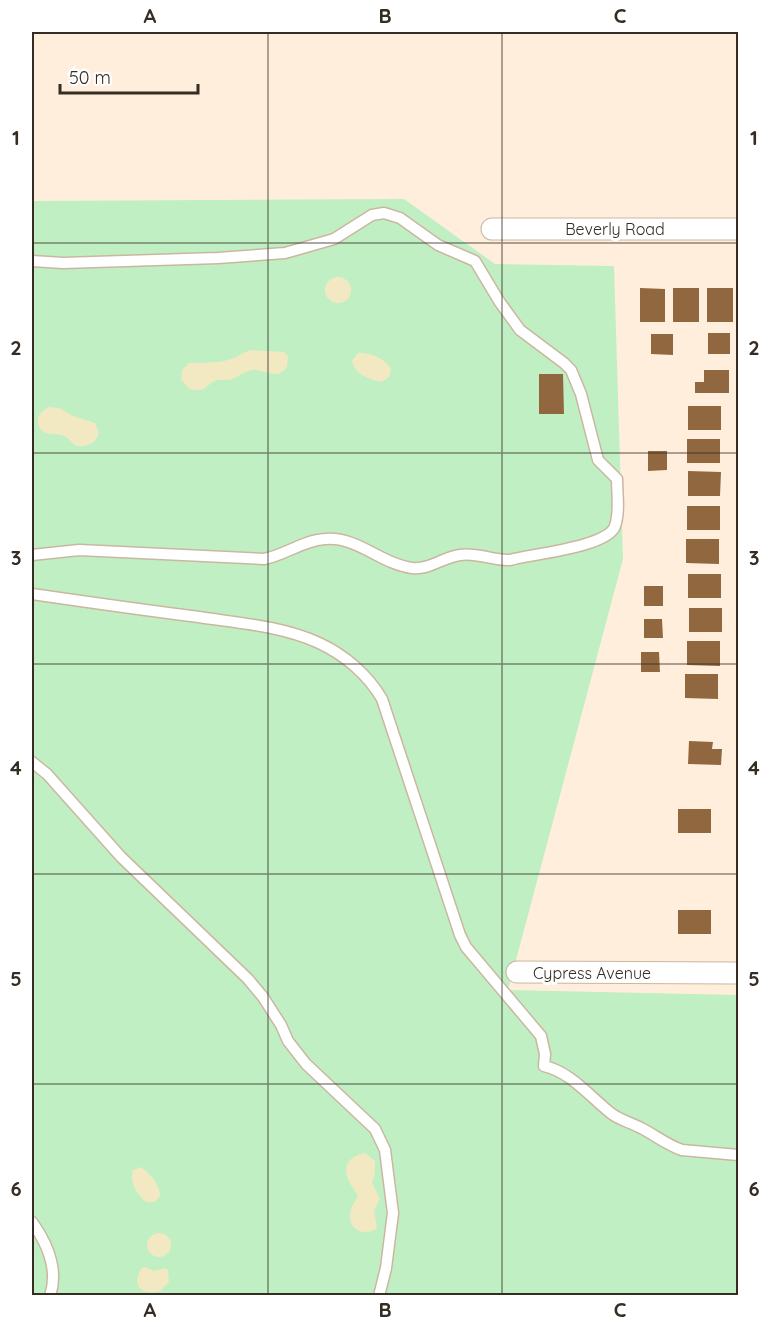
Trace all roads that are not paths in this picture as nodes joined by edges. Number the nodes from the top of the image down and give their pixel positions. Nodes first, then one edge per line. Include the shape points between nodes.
1 (492, 229) dead end
2 (738, 229) edge
3 (32, 261) edge
4 (32, 555) edge
5 (32, 594) edge
6 (32, 762) edge
7 (517, 972) dead end
8 (738, 973) edge
9 (738, 1155) edge
10 (32, 1221) edge
11 (50, 1296) edge
12 (379, 1296) edge

1 - 2 street, Beverly Road
3 - 4 lane via 285,253 334,239 372,215 384,213 400,218 438,245 475,261 520,330 571,370 598,460 616,479 617,510 615,528 609,536 594,542 510,560 460,555 425,568 398,565 346,540 327,538 264,559 79,550
5 - 9 lane via 283,631 320,643 346,660 374,684 382,699 460,935 541,1036 544,1066 555,1069 614,1115 674,1148
6 - 12 lane via 128,863 248,979 306,1064 375,1129 385,1150 393,1213
7 - 8 street, Cypress Avenue
10 - 11 lane via 48,1249 53,1278

